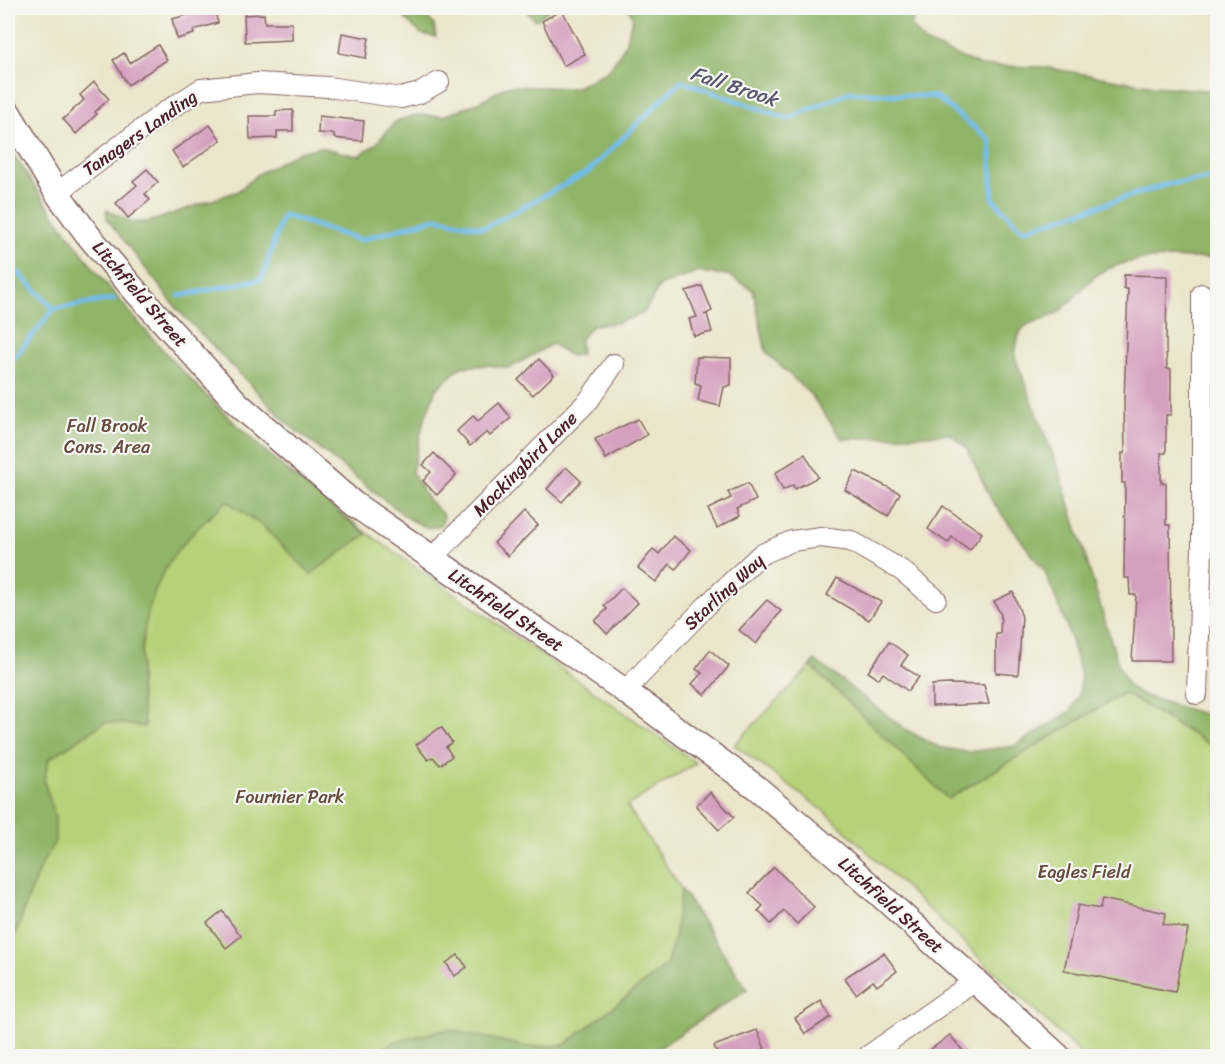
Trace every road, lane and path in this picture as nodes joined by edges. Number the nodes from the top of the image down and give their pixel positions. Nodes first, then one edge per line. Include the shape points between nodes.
1 (439, 82) dead end
2 (8, 112) edge
3 (57, 193) junction
4 (1202, 294) dead end
5 (1210, 355) edge
6 (614, 364) dead end
7 (1210, 548) edge
8 (431, 559) junction
9 (936, 599) dead end
10 (625, 691) junction
11 (1197, 694) dead end
12 (975, 981) junction
13 (868, 1056) edge
14 (1058, 1056) edge

1 - 3 street, Tanagers Landing via 401,98 329,87 257,83 201,89
2 - 3 main road, Litchfield Street
3 - 8 main road, Litchfield Street via 137,293 240,405 332,487
4 - 5 street
5 - 7 street
6 - 8 street, Mockingbird Lane via 589,400
7 - 11 street
8 - 10 main road, Litchfield Street
9 - 10 street, Starling Way via 894,565 851,541 821,537 792,541 760,555
10 - 12 main road, Litchfield Street via 757,788
12 - 13 street
12 - 14 main road, Litchfield Street

